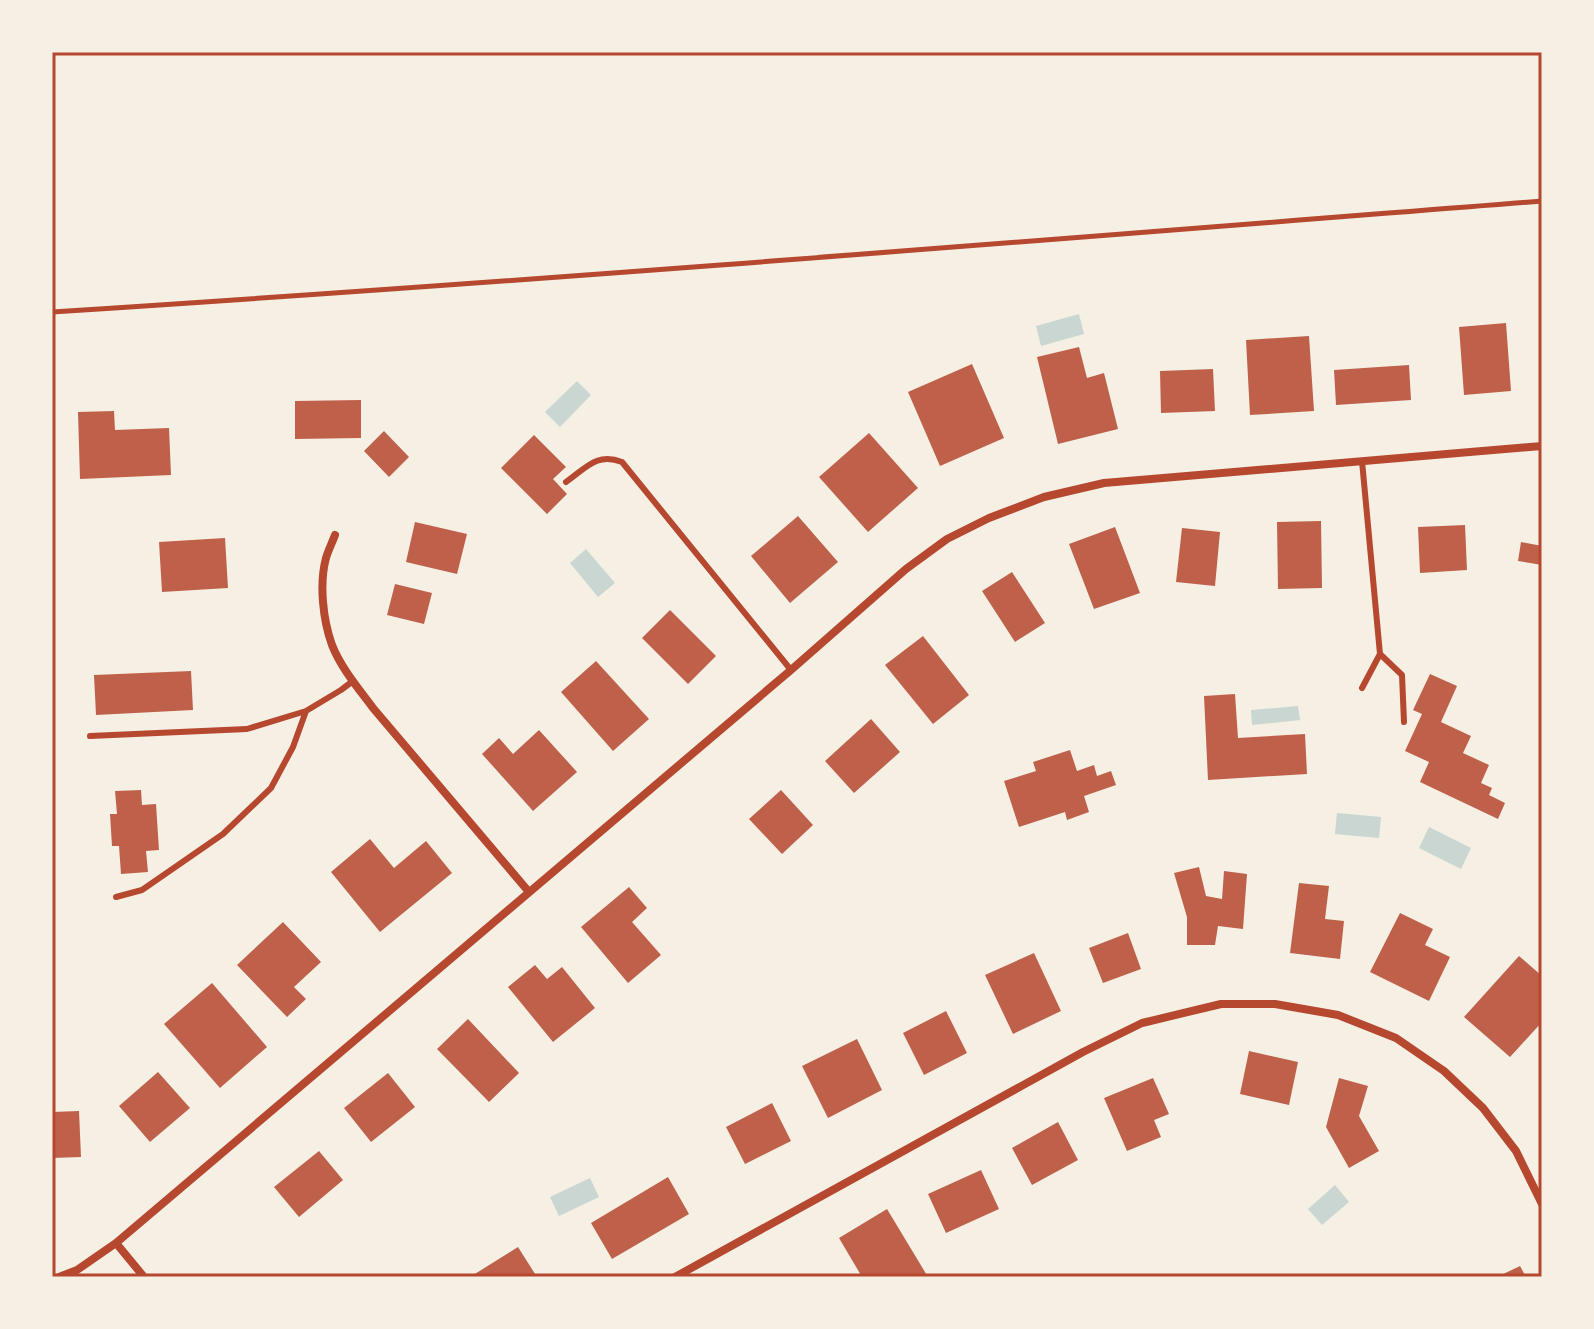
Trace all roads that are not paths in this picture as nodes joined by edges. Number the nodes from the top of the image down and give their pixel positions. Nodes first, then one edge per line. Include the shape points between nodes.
1 (1542, 446) edge
2 (1362, 461) junction
3 (566, 482) dead end
4 (335, 535) dead end
5 (1380, 654) junction
6 (791, 670) junction
7 (353, 681) junction
8 (1362, 688) dead end
9 (306, 711) junction
10 (1404, 722) dead end
11 (90, 736) dead end
12 (529, 892) junction
13 (116, 897) dead end
14 (1542, 1204) edge
15 (116, 1243) junction
16 (59, 1277) edge
17 (144, 1277) edge
18 (675, 1277) edge

1 - 2 street
2 - 5 lane
2 - 6 street via 1104,483 1044,497 947,539
3 - 6 lane via 596,460 610,457 622,462
4 - 7 street via 322,581 324,609 332,645
5 - 8 lane
5 - 10 lane via 1402,675
6 - 12 street
7 - 9 lane
7 - 12 street
9 - 11 lane via 247,729
9 - 13 lane via 271,788 223,834 142,890
12 - 15 street
14 - 18 street via 1516,1151 1483,1108 1444,1071 1396,1038 1338,1015 1275,1004 1221,1004 1142,1023 1083,1052
15 - 16 street
15 - 17 street

